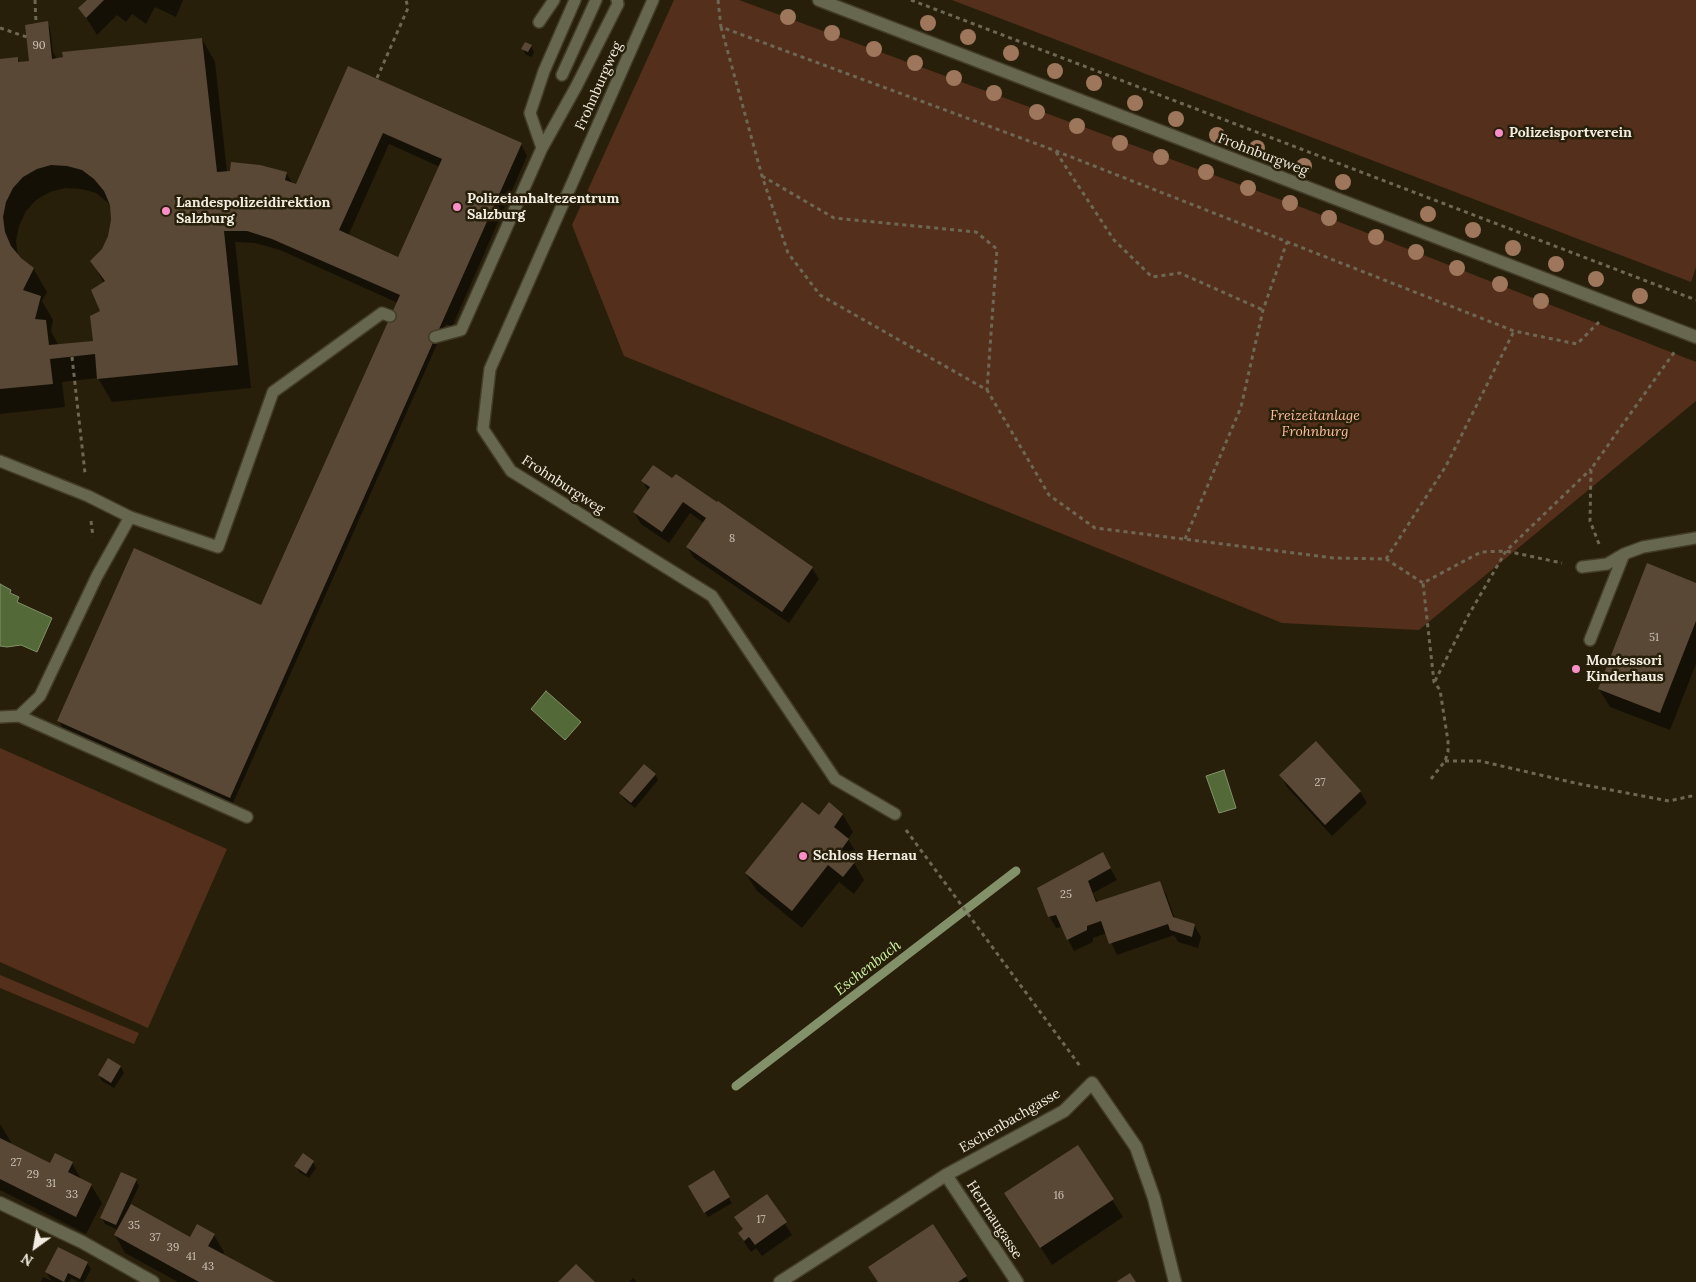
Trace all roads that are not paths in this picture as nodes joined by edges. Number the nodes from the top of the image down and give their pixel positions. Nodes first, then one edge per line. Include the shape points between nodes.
1 (554, 0) edge
2 (575, 0) edge
3 (596, 0) edge
4 (617, 0) edge
5 (653, 0) edge
6 (820, 0) edge
7 (539, 22) dead end
8 (562, 75) dead end
9 (542, 148) junction
10 (390, 316) dead end
11 (435, 337) dead end
12 (1696, 337) edge
13 (0, 460) edge
14 (130, 517) junction
15 (1696, 538) edge
16 (1624, 554) junction
17 (1582, 567) road end
18 (1590, 640) dead end
19 (19, 716) junction
20 (0, 717) edge
21 (894, 814) road end
22 (247, 817) dead end
23 (946, 1175) junction
24 (0, 1203) edge
25 (153, 1282) edge
26 (780, 1282) edge
27 (1017, 1282) edge
28 (1175, 1282) edge

1 - 7 lane
2 - 9 lane via 544,71 530,113
3 - 8 lane
4 - 9 lane via 618,4 576,88
5 - 21 lane, Frohnburgweg via 490,369 483,429 511,471 712,596 835,779
6 - 12 street, Frohnburgweg
9 - 11 lane via 460,330
10 - 14 lane via 382,314 273,392 218,547
13 - 14 lane
14 - 19 lane via 40,696
15 - 16 lane via 1643,547
16 - 17 lane via 1607,564
16 - 18 lane
19 - 20 lane
19 - 22 lane
23 - 26 street, Eschenbachgasse
23 - 27 street, Herrnaugasse
23 - 28 street, Eschenbachgasse via 1064,1111 1092,1083 1136,1147 1154,1198
24 - 25 street via 82,1242

